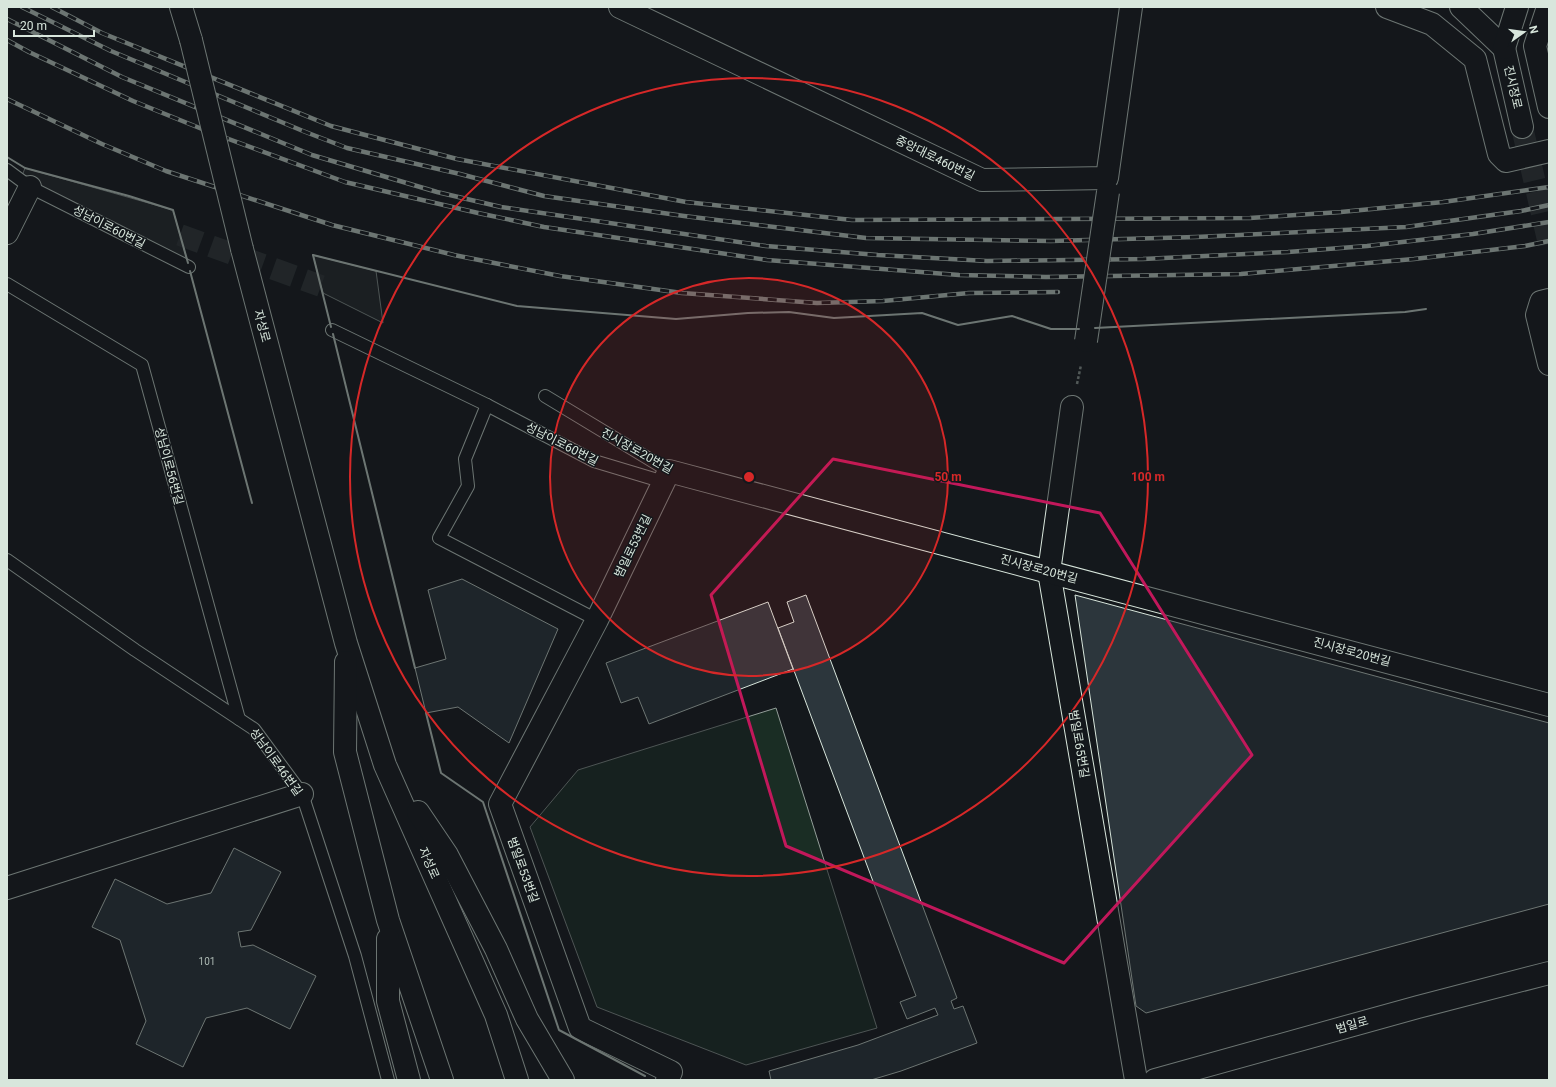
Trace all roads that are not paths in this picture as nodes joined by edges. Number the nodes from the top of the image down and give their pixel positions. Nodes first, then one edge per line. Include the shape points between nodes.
1 (182, 7) edge
2 (1131, 7) edge
3 (1387, 7) edge
4 (1460, 7) edge
5 (1517, 7) edge
6 (1548, 7) edge
7 (634, 10) edge
8 (1504, 48) junction
9 (1549, 108) edge
10 (1522, 127) tunnel mouth
11 (1549, 151) edge
12 (7, 170) edge
13 (30, 187) junction
14 (1108, 192) dead end
15 (7, 233) edge
16 (189, 267) dead end
17 (7, 284) edge
18 (1549, 300) edge
19 (332, 330) dead end
20 (1086, 341) road end
21 (1549, 364) edge
22 (545, 396) dead end
23 (487, 405) junction
24 (1072, 407) road end
25 (666, 477) junction
26 (7, 560) edge
27 (1049, 572) junction
28 (597, 620) junction
29 (346, 643) junction
30 (1549, 705) edge
31 (239, 719) junction
32 (385, 765) junction
33 (302, 794) junction
34 (7, 888) edge
35 (388, 920) junction
36 (1549, 972) edge
37 (388, 1080) edge
38 (409, 1080) edge
39 (442, 1080) edge
40 (517, 1080) edge
41 (563, 1080) edge
42 (667, 1080) edge
43 (1136, 1080) edge
44 (1155, 1080) edge

1 - 29 street, 자성로, bridge via 242,249
2 - 7 street, 중앙대로460번길 via 1107,178 982,180
3 - 11 street via 1432,24 1475,59 1499,154 1506,161
4 - 8 street
5 - 8 street
6 - 9 street via 1535,46
8 - 10 street, 진시장로
12 - 13 lane, 성남이로60번길
13 - 15 street
13 - 16 lane, 성남이로60번길
14 - 20 street, bridge
17 - 31 lane, 성남이로56번길 via 142,365
18 - 21 street via 1541,302 1537,315
19 - 23 lane, 성남이로60번길
22 - 25 lane, 진시장로20번길
23 - 25 lane, 성남이로60번길 via 594,461
23 - 28 lane via 465,459 468,486 439,538
24 - 27 street, 범일로65번길
25 - 27 street, 진시장로20번길
25 - 28 street, 범일로53번길
26 - 31 lane, 성남이로46번길
27 - 30 street, 진시장로20번길
27 - 43 street, 범일로65번길
28 - 42 street, 범일로53번길 via 500,804 580,1028 671,1072
29 - 32 street, 자성로
29 - 35 street, 자성로 via 345,752
31 - 33 lane, 성남이로46번길 via 254,729
32 - 40 street, 자성로 via 496,1016
32 - 41 street via 447,855 496,949 527,1019
33 - 34 street
33 - 37 lane, 성남이로46번길 via 355,956
35 - 38 street via 388,1001
35 - 39 street, 자성로
36 - 44 street, 범일로

